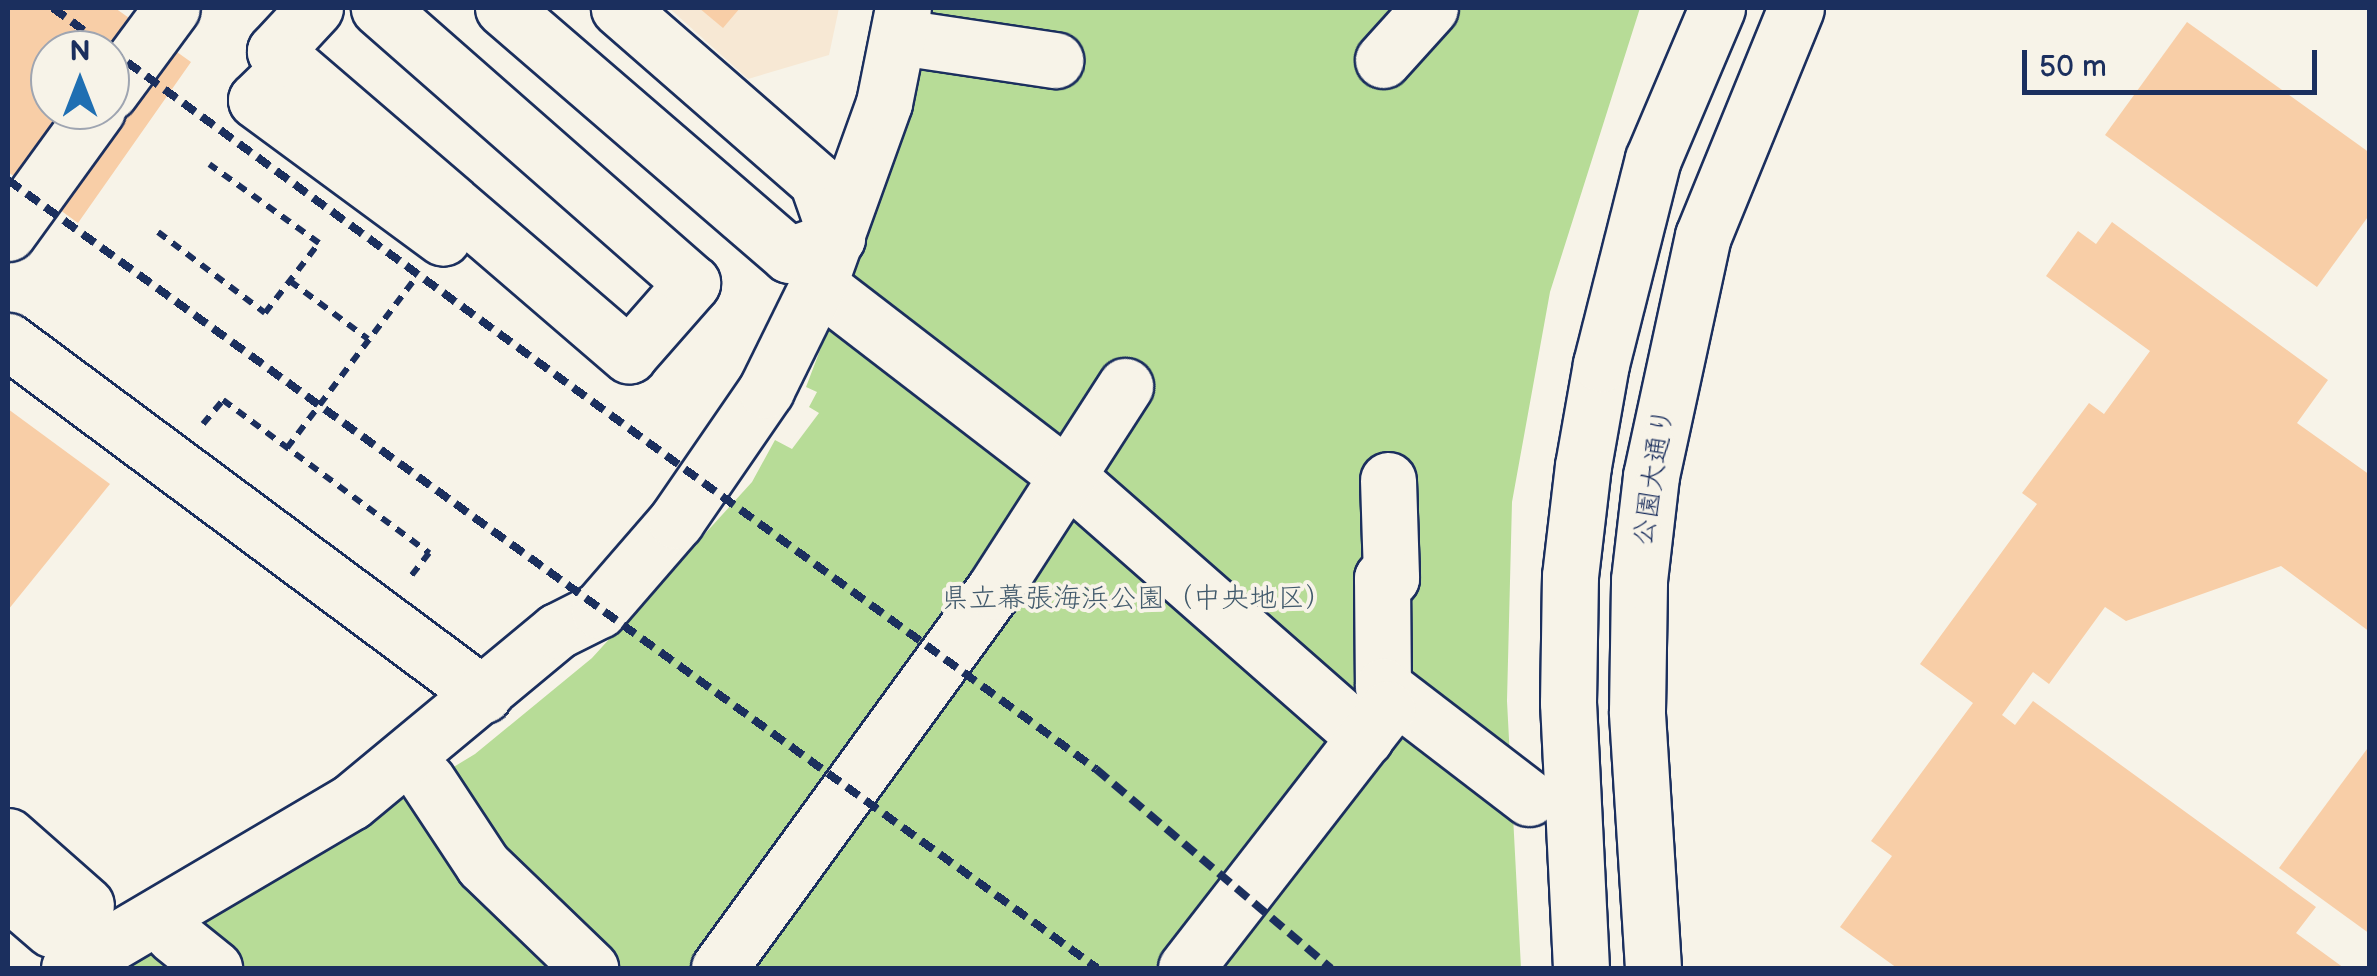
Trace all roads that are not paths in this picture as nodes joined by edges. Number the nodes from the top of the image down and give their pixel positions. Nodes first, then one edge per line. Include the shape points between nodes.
1 (172, 8) edge
2 (379, 8) edge
3 (503, 8) edge
4 (618, 8) edge
5 (869, 8) edge
6 (1717, 8) edge
7 (1796, 8) edge
8 (908, 23) edge
9 (285, 42) edge
10 (1055, 60) dead end
11 (130, 65) edge
12 (83, 130) edge
13 (817, 181) junction
14 (8, 233) edge
15 (812, 247) junction
16 (833, 296) dead end
17 (570, 320) junction
18 (8, 341) edge
19 (1125, 386) dead end
20 (1067, 476) junction
21 (1403, 479) dead end
22 (484, 695) junction
23 (1392, 703) junction
24 (427, 780) dead end
25 (1529, 780) dead end
26 (8, 836) edge
27 (8, 892) edge
28 (69, 934) edge
29 (172, 935) dead end
30 (214, 968) edge
31 (590, 968) edge
32 (719, 968) edge
33 (1186, 968) edge
34 (1582, 968) edge
35 (1652, 968) edge

1 - 11 street
2 - 17 street via 692,284 629,355
3 - 15 street
4 - 13 street
5 - 13 street via 853,86
6 - 34 street via 1653,159 1601,364 1583,466 1570,576 1568,703
7 - 35 street, 公園大通り via 1703,236 1651,476 1639,580 1637,711
8 - 10 street
8 - 15 street via 884,103
9 - 17 street
9 - 17 street via 420,242
12 - 14 street
13 - 15 street
15 - 22 street via 706,427 580,583 558,631
16 - 20 street
18 - 22 street
19 - 20 street
20 - 23 street
20 - 32 street via 993,591
21 - 23 street via 1419,580 1400,579
22 - 28 street via 351,802
23 - 25 street
23 - 33 street
24 - 31 street via 483,865 542,929
26 - 28 street
27 - 28 street
29 - 30 street

